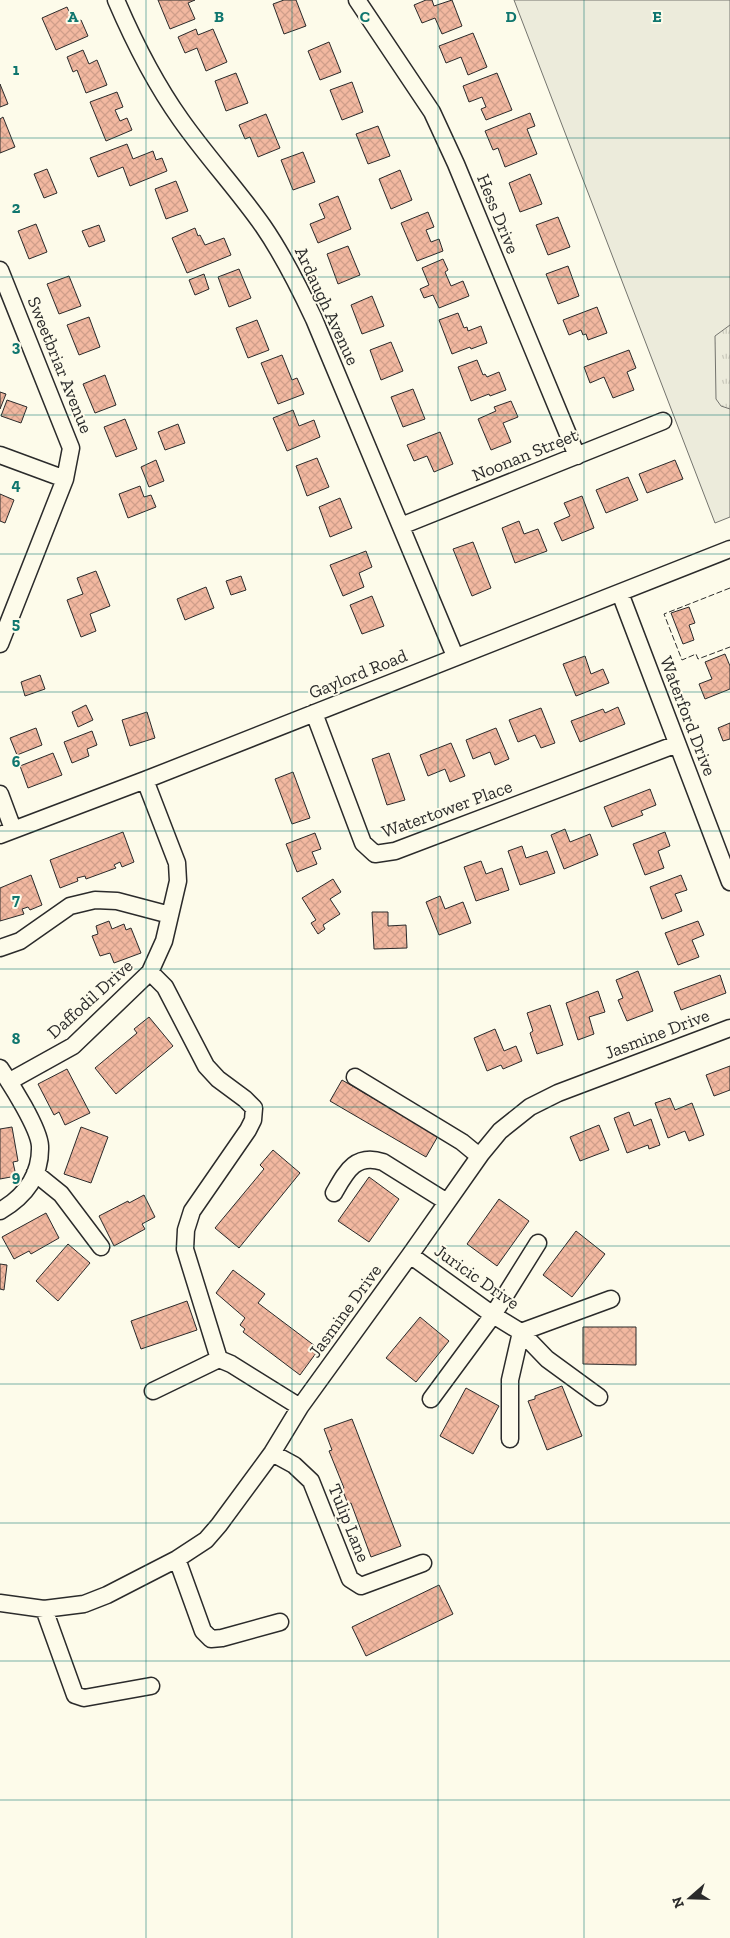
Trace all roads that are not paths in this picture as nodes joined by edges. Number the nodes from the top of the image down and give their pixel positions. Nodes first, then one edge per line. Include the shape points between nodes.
1 (116, 0) edge
2 (357, 0) edge
3 (0, 270) edge
4 (663, 421) dead end
5 (0, 455) edge
6 (577, 456) junction
7 (66, 479) junction
8 (401, 526) junction
9 (730, 549) edge
10 (620, 593) junction
11 (0, 644) edge
12 (455, 656) junction
13 (314, 713) junction
14 (677, 744) junction
15 (145, 780) junction
16 (0, 794) edge
17 (7, 832) edge
18 (730, 882) edge
19 (170, 915) junction
20 (0, 948) edge
21 (150, 972) junction
22 (730, 1028) edge
23 (5, 1075) edge
24 (354, 1077) dead end
25 (479, 1156) junction
26 (35, 1173) junction
27 (334, 1193) dead end
28 (447, 1202) junction
29 (0, 1211) edge
30 (538, 1243) dead end
31 (101, 1247) dead end
32 (410, 1255) junction
33 (610, 1299) dead end
34 (492, 1315) junction
35 (521, 1332) junction
36 (219, 1360) junction
37 (153, 1391) dead end
38 (599, 1397) dead end
39 (431, 1399) dead end
40 (300, 1407) junction
41 (510, 1439) dead end
42 (272, 1453) junction
43 (177, 1560) junction
44 (423, 1563) dead end
45 (0, 1603) edge
46 (44, 1609) junction
47 (280, 1622) dead end
48 (151, 1686) dead end

1 - 8 street, Ardaugh Avenue via 142,58 181,121 259,220 292,274
2 - 6 street, Hess Drive via 432,112
3 - 7 street, Sweetbriar Avenue via 67,433 71,448
4 - 6 street, Noonan Street
5 - 7 street
6 - 8 street, Noonan Street
7 - 11 street, Sweetbriar Avenue
8 - 12 street, Ardaugh Avenue
9 - 10 street, Gaylord Road
10 - 12 street, Gaylord Road
10 - 14 street, Waterford Drive
12 - 13 street, Gaylord Road
13 - 14 street, Watertower Place via 363,843 375,854 395,851
13 - 15 street, Gaylord Road
14 - 18 street, Waterford Drive
15 - 17 street, Gaylord Road
15 - 19 street, Daffodil Drive via 177,863 178,881
16 - 17 street
19 - 20 street via 117,900 95,900 70,906 20,941
19 - 21 street, Daffodil Drive via 164,941
21 - 23 street, Daffodil Drive via 73,1046
21 - 36 street via 166,987 206,1066 254,1108 248,1130 192,1211 186,1230 184,1249
22 - 25 street, Jasmine Drive via 558,1093 530,1107 500,1131
23 - 26 street via 32,1123 40,1145
24 - 25 street via 462,1142
25 - 28 street, Jasmine Drive
26 - 29 street via 28,1189
26 - 31 street via 61,1194
27 - 28 street via 346,1172 360,1160 372,1159 383,1162
28 - 32 street, Jasmine Drive
30 - 34 street
32 - 34 street, Juricic Drive
32 - 40 street, Jasmine Drive
33 - 35 street
34 - 35 street, Juricic Drive
34 - 39 street
35 - 38 street, Juricic Drive via 547,1359
35 - 41 street via 510,1380
36 - 37 street
36 - 40 street via 231,1364
40 - 42 street, Jasmine Drive
42 - 43 street, Jasmine Drive via 219,1526 206,1540
42 - 44 street, Tulip Lane via 294,1465 311,1481 350,1579 361,1586
43 - 46 street, Jasmine Drive via 84,1604
43 - 47 street via 203,1631 211,1639
45 - 46 street, Jasmine Drive
46 - 48 street via 75,1695 84,1698

